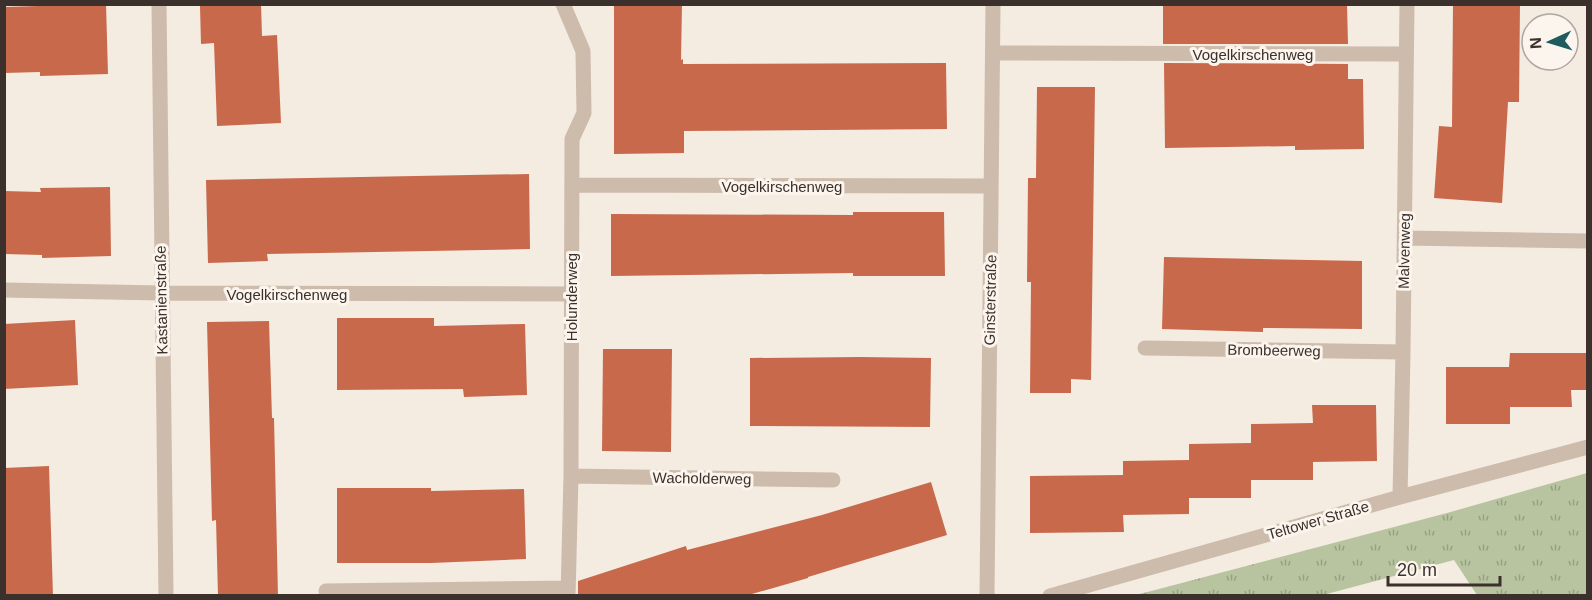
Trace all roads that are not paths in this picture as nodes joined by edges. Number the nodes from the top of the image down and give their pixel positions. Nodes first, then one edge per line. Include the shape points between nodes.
1 (159, 4) edge
2 (563, 4) edge
3 (993, 4) edge
4 (1407, 4) edge
5 (993, 53) junction
6 (1406, 54) junction
7 (572, 185) junction
8 (991, 186) junction
9 (1405, 238) junction
10 (1587, 241) edge
11 (4, 290) edge
12 (161, 293) junction
13 (570, 294) junction
14 (1144, 348) dead end
15 (1403, 352) junction
16 (1587, 447) edge
17 (571, 476) junction
18 (833, 480) dead end
19 (1400, 496) junction
20 (326, 591) dead end
21 (568, 592) edge
22 (166, 596) edge
23 (987, 596) edge
24 (1050, 596) edge

1 - 12 street, Kastanienstraße
2 - 7 street, Holunderweg via 583,51 584,113 572,139
3 - 5 street, Ginsterstraße
4 - 6 street, Malvenweg
5 - 6 street, Vogelkirschenweg
5 - 8 street, Ginsterstraße
6 - 9 street, Malvenweg
7 - 8 street, Vogelkirschenweg
7 - 13 street, Holunderweg
8 - 23 street, Ginsterstraße
9 - 10 street
9 - 15 street, Malvenweg
11 - 12 street, Vogelkirschenweg
12 - 13 street, Vogelkirschenweg
12 - 22 street, Kastanienstraße
13 - 17 street, Holunderweg
14 - 15 street, Brombeerweg
15 - 19 street, Malvenweg
16 - 19 street, Teltower Straße
17 - 18 street, Wacholderweg
17 - 21 street, Holunderweg
19 - 24 street, Teltower Straße
20 - 21 street

